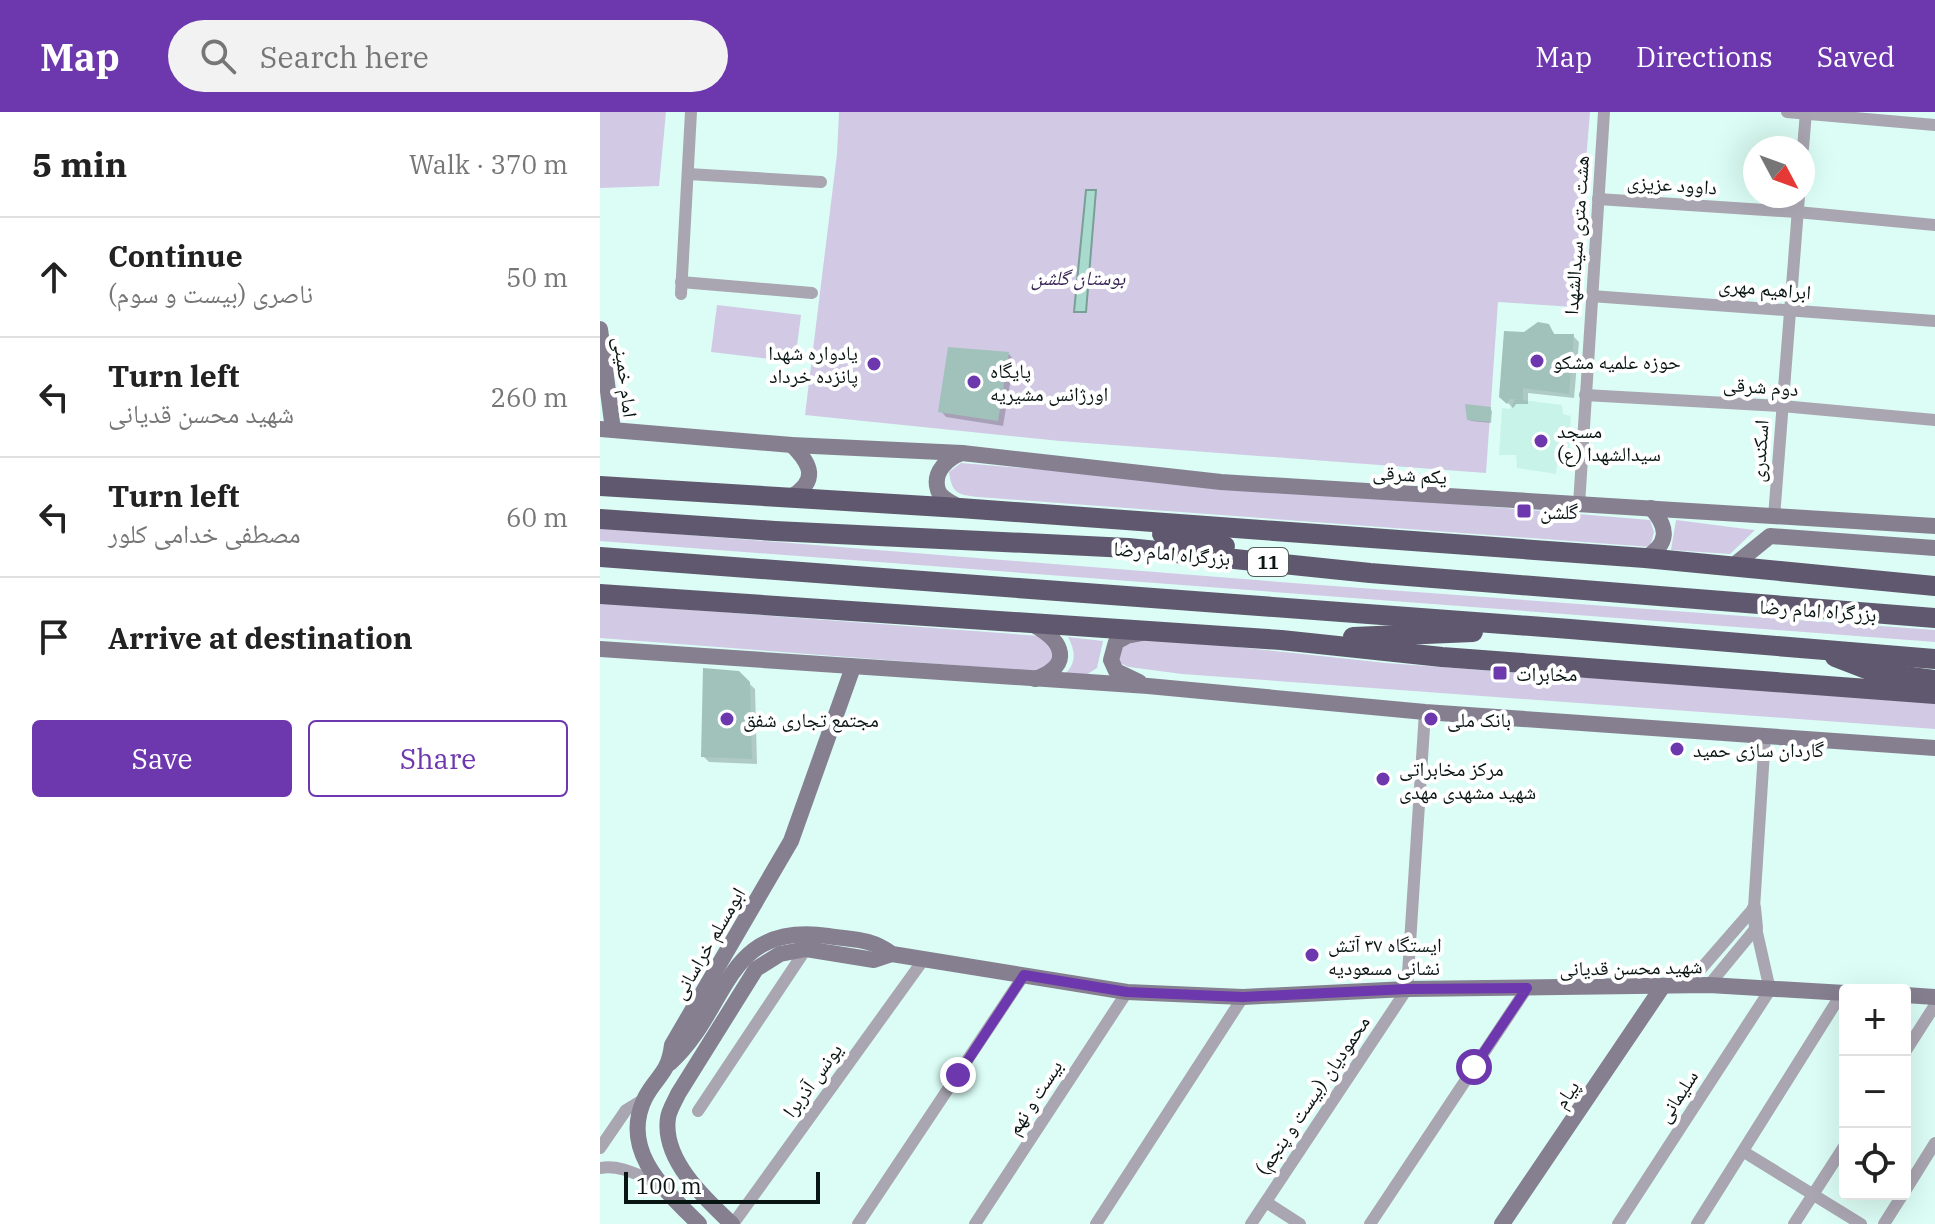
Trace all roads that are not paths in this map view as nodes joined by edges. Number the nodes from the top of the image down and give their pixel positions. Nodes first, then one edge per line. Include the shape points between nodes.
1 (691, 112) edge
2 (1604, 112) edge
3 (1787, 112) edge
4 (1806, 113) edge
5 (1935, 125) edge
6 (1804, 136) edge
7 (688, 174) junction
8 (821, 182) dead end
9 (1598, 199) junction
10 (1798, 208) edge
11 (1797, 212) junction
12 (1935, 225) edge
13 (812, 293) dead end
14 (1591, 296) junction
15 (1789, 310) junction
16 (1935, 321) edge
17 (600, 329) edge
18 (1585, 395) junction
19 (1782, 406) junction
20 (1935, 420) edge
21 (607, 429) edge
22 (792, 445) junction
23 (962, 453) junction
24 (600, 486) edge
25 (791, 497) junction
26 (1579, 505) junction
27 (960, 508) junction
28 (1651, 508) junction
29 (1061, 515) junction
30 (1774, 517) junction
31 (600, 519) edge
32 (1935, 526) edge
33 (1935, 548) edge
34 (600, 557) edge
35 (1645, 558) junction
36 (1733, 566) junction
37 (1370, 573) junction
38 (1935, 586) edge
39 (600, 594) edge
40 (1935, 618) edge
41 (1033, 624) junction
42 (1570, 629) junction
43 (1148, 631) junction
44 (1281, 640) junction
45 (1813, 648) junction
46 (600, 649) edge
47 (1935, 659) edge
48 (853, 667) junction
49 (1033, 680) junction
50 (1935, 680) edge
51 (1148, 686) junction
52 (1935, 694) edge
53 (1425, 712) junction
54 (1765, 736) junction
55 (1935, 748) edge
56 (1754, 908) junction
57 (1756, 928) junction
58 (806, 949) junction
59 (892, 954) junction
60 (924, 959) junction
61 (1024, 975) junction
62 (1709, 985) junction
63 (1663, 986) junction
64 (1686, 986) junction
65 (1527, 988) junction
66 (1407, 989) junction
67 (1770, 990) junction
68 (1127, 992) junction
69 (1839, 993) edge
70 (1911, 995) edge
71 (1243, 997) junction
72 (1935, 997) edge
73 (1839, 1001) edge
74 (1935, 1005) edge
75 (1911, 1043) edge
76 (670, 1063) junction
77 (644, 1099) junction
78 (698, 1111) dead end
79 (1935, 1143) edge
80 (600, 1148) edge
81 (1744, 1152) junction
82 (1839, 1154) edge
83 (600, 1168) edge
84 (1911, 1182) edge
85 (658, 1183) junction
86 (1813, 1194) junction
87 (1899, 1200) edge
88 (1266, 1202) junction
89 (1101, 1222) edge
90 (699, 1224) edge
91 (732, 1224) edge
92 (858, 1224) edge
93 (975, 1224) edge
94 (1251, 1224) edge
95 (1300, 1224) edge
96 (1370, 1224) edge
97 (1502, 1224) edge
98 (1618, 1224) edge
99 (1697, 1224) edge
100 (1794, 1224) edge
101 (1861, 1224) edge
102 (1884, 1224) edge

1 - 7 street
2 - 9 street, هشت متری سیدالشهدا
3 - 4 street
4 - 5 street
4 - 6 street
7 - 8 street
7 - 13 street via 681,288
9 - 11 street, داوود عزیزی
9 - 14 street, هشت متری سیدالشهدا
10 - 11 street, اسکندری
11 - 12 street, داوود عزیزی
11 - 15 street, اسکندری
14 - 15 street, ابراهیم مهری
14 - 18 street, هشت متری سیدالشهدا
15 - 16 street, ابراهیم مهری
15 - 19 street, اسکندری
17 - 21 main road, امام خمینی
18 - 19 street, دوم شرقی
18 - 26 street, هشت متری سیدالشهدا
19 - 20 street, دوم شرقی
19 - 30 street, اسکندری
21 - 22 main road, یکم شرقی
22 - 23 main road, یکم شرقی
22 - 25 main road via 808,463 809,474 801,491
23 - 26 main road, یکم شرقی via 1221,482
23 - 27 main road via 942,466 938,481 943,497
24 - 25 highway
25 - 27 highway
26 - 28 main road, یکم شرقی
27 - 29 highway
28 - 30 main road, یکم شرقی
28 - 35 main road via 1664,535 1657,551
29 - 35 highway
29 - 37 highway
30 - 32 main road, یکم شرقی
31 - 37 highway, بزرگراه امام رضا / 11 via 1128,548
33 - 36 main road via 1770,536
34 - 42 highway, بزرگراه امام رضا / 11
35 - 36 highway
36 - 38 highway
37 - 40 highway, بزرگراه امام رضا / 11
39 - 41 highway
41 - 43 highway
41 - 49 main road via 1049,633 1060,656 1050,674
42 - 44 highway
42 - 45 highway, بزرگراه امام رضا / 11
43 - 44 highway
43 - 51 main road via 1116,642 1111,660 1116,671
44 - 52 highway
45 - 47 highway, بزرگراه امام رضا / 11
45 - 50 highway via 1874,672
46 - 48 main road
48 - 49 main road
48 - 76 main road, ابومسلم خراسانی via 791,841 672,1045
49 - 51 main road
51 - 53 main road
53 - 54 main road
53 - 66 street
54 - 55 main road
54 - 56 street
56 - 57 street
56 - 64 street
57 - 62 street
57 - 67 street
58 - 59 main road, شهید محسن قدیانی via 874,960
58 - 78 street
58 - 91 main road, شهید محسن قدیانی via 780,954 756,969 668,1116 668,1135 678,1161
59 - 60 main road, شهید محسن قدیانی
59 - 76 main road, شهید محسن قدیانی via 877,943 810,933 758,945 740,961 685,1049
60 - 61 main road, شهید محسن قدیانی
60 - 91 street, یونس آذربرا
61 - 68 main road, شهید محسن قدیانی
61 - 92 street
62 - 64 main road, شهید محسن قدیانی
62 - 67 main road, شهید محسن قدیانی
63 - 64 main road, شهید محسن قدیانی
63 - 65 main road, شهید محسن قدیانی
63 - 97 main road, پیام
65 - 66 main road, شهید محسن قدیانی
65 - 96 street
66 - 71 main road, شهید محسن قدیانی
66 - 88 street, محمودیان (بیست و پنجم)
67 - 69 main road, شهید محسن قدیانی
67 - 98 street, سلیمانی
68 - 71 main road, شهید محسن قدیانی
68 - 93 street, بیست و نهم
70 - 72 main road
71 - 89 street
73 - 81 street
74 - 75 street
76 - 77 main road, ابومسلم خراسانی
77 - 80 street via 626,1110
77 - 85 main road, ابومسلم خراسانی via 639,1142
79 - 84 street
81 - 86 street
81 - 99 street
82 - 86 street
83 - 85 street via 627,1170
85 - 90 main road, ابومسلم خراسانی
86 - 100 street
86 - 101 street
87 - 102 street
88 - 94 street, محمودیان (بیست و پنجم)
88 - 95 street

